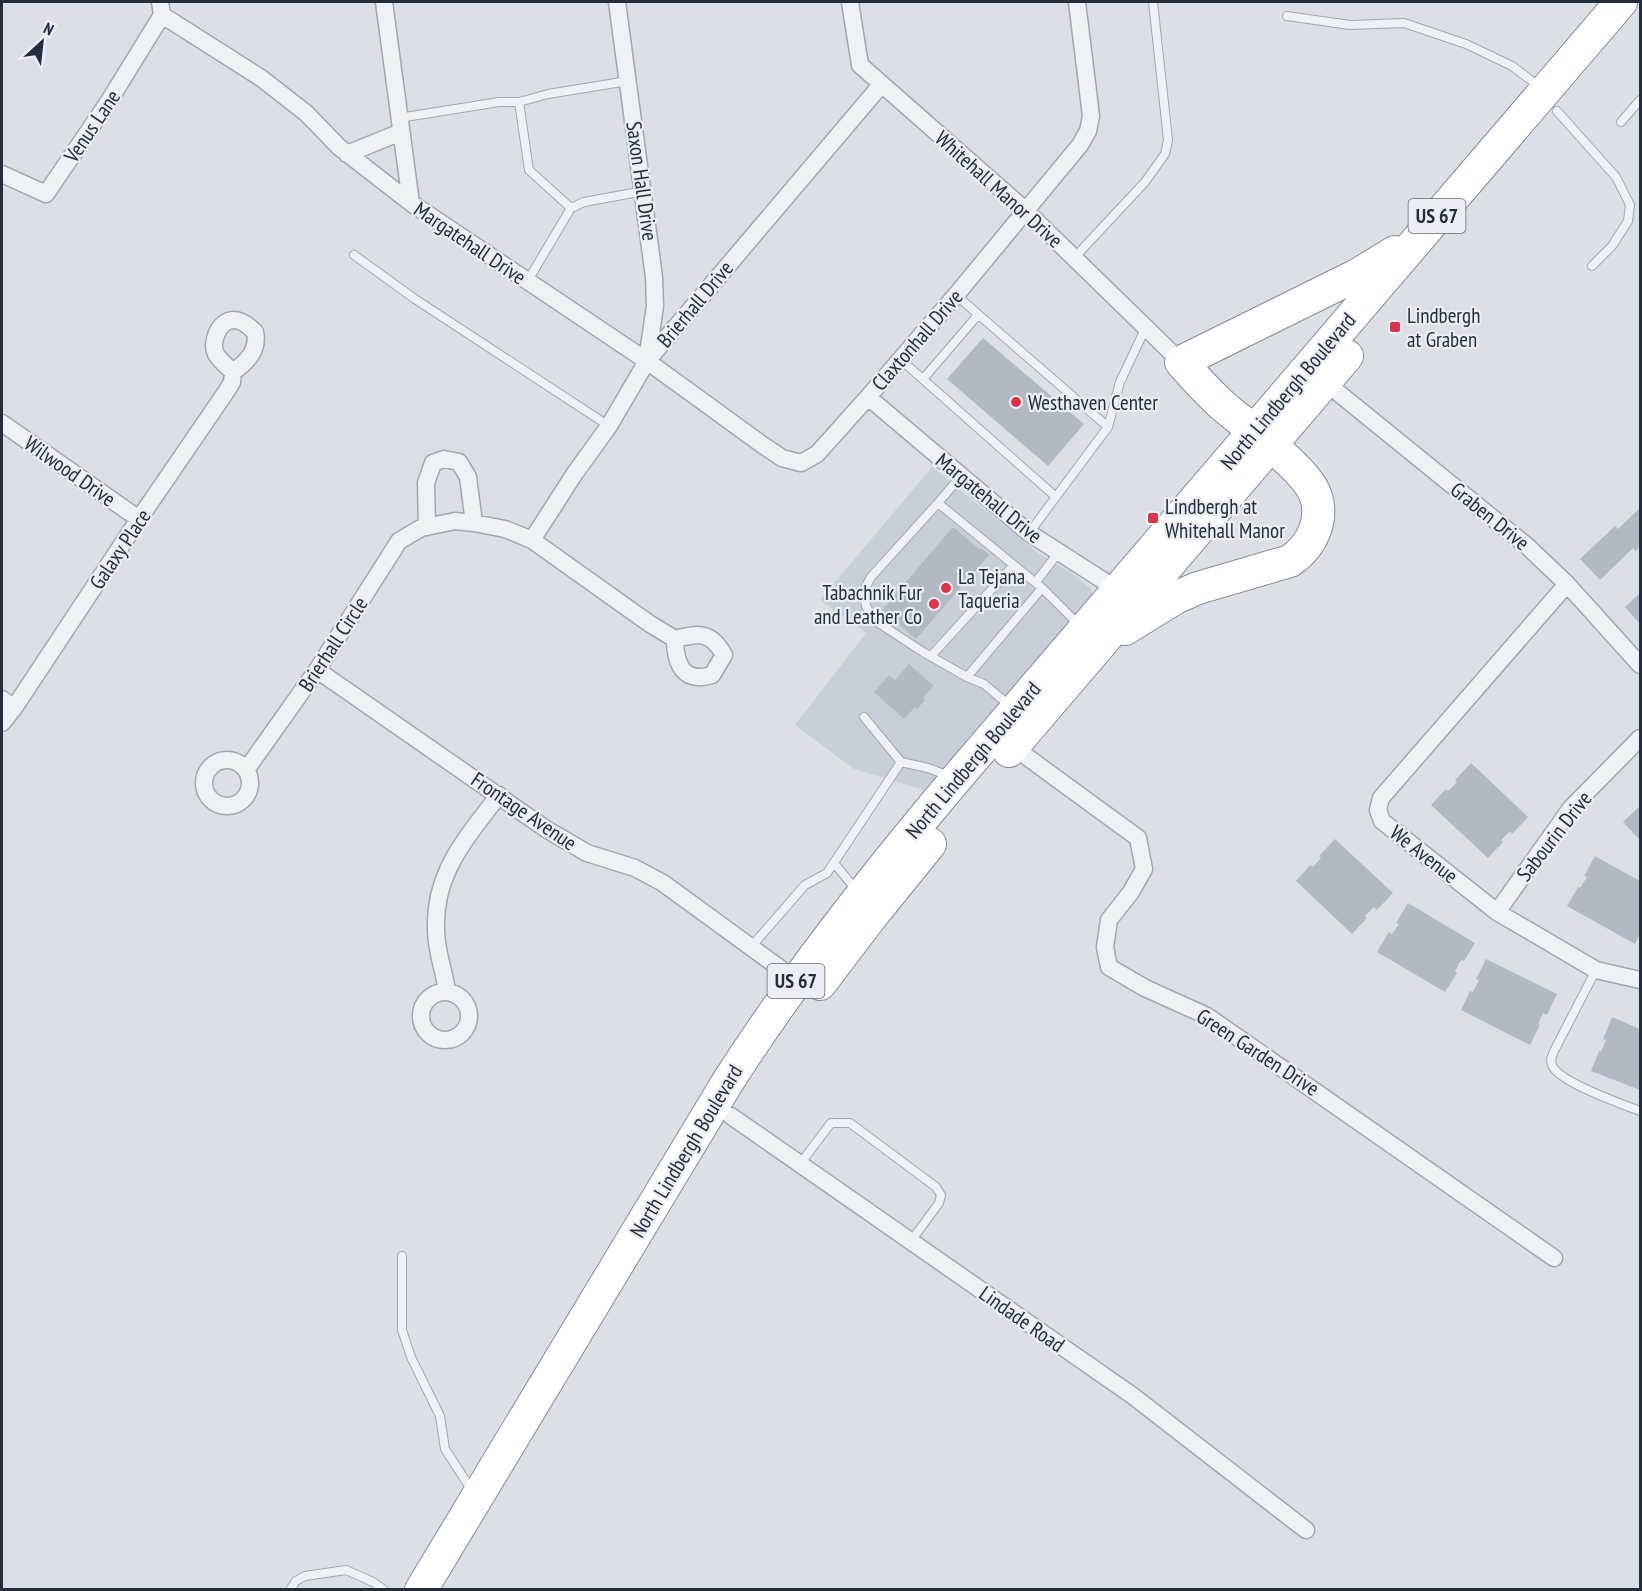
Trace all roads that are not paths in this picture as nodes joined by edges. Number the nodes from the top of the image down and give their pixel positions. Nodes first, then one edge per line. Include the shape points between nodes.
1 (384, 2) edge
2 (617, 2) edge
3 (850, 2) edge
4 (1077, 2) edge
5 (1153, 2) edge
6 (1621, 2) edge
7 (161, 8) edge
8 (1641, 13) edge
9 (1287, 16) dead end
10 (628, 81) junction
11 (882, 85) junction
12 (1641, 100) edge
13 (1551, 101) junction
14 (519, 102) junction
15 (1621, 122) dead end
16 (400, 125) junction
17 (347, 153) junction
18 (2, 174) edge
19 (644, 191) junction
20 (411, 203) junction
21 (571, 208) junction
22 (1026, 211) junction
23 (1419, 238) junction
24 (354, 255) dead end
25 (1075, 257) junction
26 (1592, 266) dead end
27 (527, 282) junction
28 (956, 295) junction
29 (978, 315) junction
30 (1146, 327) junction
31 (900, 358) junction
32 (647, 361) junction
33 (1181, 362) junction
34 (233, 372) dead end
35 (922, 379) junction
36 (1325, 382) junction
37 (868, 397) junction
38 (2, 423) edge
39 (609, 426) junction
40 (1108, 428) junction
41 (1262, 439) junction
42 (801, 463) joint
43 (961, 476) junction
44 (1056, 497) junction
45 (938, 503) junction
46 (139, 519) junction
47 (474, 523) junction
48 (427, 526) junction
49 (1029, 533) junction
50 (532, 540) junction
51 (1058, 553) junction
52 (1014, 565) junction
53 (1567, 584) junction
54 (1039, 585) junction
55 (1118, 590) junction
56 (1092, 637) junction
57 (675, 639) dead end
58 (931, 656) junction
59 (1641, 665) edge
60 (316, 670) junction
61 (967, 677) junction
62 (8, 704) edge
63 (1015, 710) junction
64 (864, 717) dead end
65 (2, 723) edge
66 (1641, 738) edge
67 (1012, 746) junction
68 (901, 762) junction
69 (246, 770) dead end
70 (956, 779) junction
71 (499, 795) junction
72 (834, 863) junction
73 (860, 895) junction
74 (1497, 912) junction
75 (751, 947) junction
76 (1596, 970) junction
77 (796, 980) junction
78 (1641, 980) edge
79 (447, 992) dead end
80 (1641, 1111) edge
81 (731, 1116) junction
82 (800, 1164) junction
83 (911, 1241) junction
84 (402, 1256) dead end
85 (1554, 1257) dead end
86 (476, 1497) junction
87 (1306, 1530) dead end
88 (290, 1590) edge
89 (384, 1590) edge
90 (421, 1590) edge
91 (446, 1590) edge

1 - 16 street
2 - 10 street, Saxon Hall Drive
3 - 11 street, Whitehall Manor Drive via 860,65
4 - 22 street, Claxtonhall Drive via 1091,116 1088,131
5 - 25 lane via 1168,140 1165,154 1145,182
6 - 13 highway, North Lindbergh Boulevard / US 67
7 - 17 street, Margatehall Drive via 306,113
7 - 18 street, Venus Lane via 109,101 46,194
8 - 13 highway, North Lindbergh Boulevard / US 67
9 - 13 lane via 1350,25 1404,23 1466,44 1512,66
10 - 14 lane
10 - 19 street, Saxon Hall Drive
11 - 22 street, Whitehall Manor Drive
11 - 32 street, Brierhall Drive
12 - 15 lane
13 - 23 highway, North Lindbergh Boulevard / US 67
13 - 26 lane via 1616,177 1630,205 1628,221 1612,246
13 - 36 highway, North Lindbergh Boulevard / US 67
14 - 16 lane via 499,102
14 - 21 lane via 530,170
16 - 17 street
16 - 20 street
17 - 20 street, Margatehall Drive
19 - 21 lane
19 - 32 street, Saxon Hall Drive via 655,306
20 - 27 street, Margatehall Drive
21 - 27 lane
22 - 25 street, Whitehall Manor Drive
22 - 28 street, Claxtonhall Drive
23 - 33 highway via 1359,274
23 - 41 highway, North Lindbergh Boulevard / US 67
24 - 39 lane
25 - 30 street, Whitehall Manor Drive
27 - 32 street, Margatehall Drive
28 - 29 lane
28 - 31 street, Claxtonhall Drive
29 - 35 lane
29 - 40 lane
30 - 33 street, Whitehall Manor Drive
30 - 40 lane via 1120,382
31 - 35 lane
31 - 37 street, Claxtonhall Drive
32 - 39 street, Brierhall Drive
32 - 42 street, Margatehall Drive via 782,458
33 - 41 highway
34 - 46 street, Galaxy Place via 228,389
35 - 44 lane
36 - 41 highway, North Lindbergh Boulevard / US 67
36 - 53 street, Graben Drive via 1527,546
37 - 42 street, Claxtonhall Drive via 817,454
37 - 43 street, Margatehall Drive
38 - 46 street, Wilwood Drive
39 - 50 street, Brierhall Drive
40 - 44 lane
41 - 55 highway, North Lindbergh Boulevard / US 67
41 - 56 highway, North Lindbergh Boulevard / US 67
41 - 56 highway via 1301,473 1315,494 1318,507 1314,534 1302,553 1273,567 1177,597
43 - 45 lane
43 - 49 street, Margatehall Drive
44 - 49 lane
45 - 52 lane
45 - 58 lane via 871,577 864,590 866,606 874,620
46 - 62 street, Galaxy Place
47 - 48 street, Brierhall Circle via 455,521
47 - 48 street via 468,477 459,462 444,459 433,464 426,483
47 - 50 street, Brierhall Circle
48 - 60 street, Brierhall Circle via 399,541
49 - 51 street, Margatehall Drive
50 - 57 street, Brierhall Circle
51 - 54 lane
51 - 55 street, Margatehall Drive
52 - 54 lane
52 - 58 lane
53 - 59 street, Graben Drive
53 - 74 street, We Avenue via 1381,798 1378,810 1382,821
54 - 56 lane
54 - 61 lane
55 - 56 highway, North Lindbergh Boulevard / US 67
56 - 63 highway, North Lindbergh Boulevard / US 67
56 - 67 highway, North Lindbergh Boulevard / US 67
58 - 61 lane
60 - 69 street, Brierhall Circle
60 - 71 street, Frontage Avenue
61 - 63 lane via 984,684
62 - 65 street, Galaxy Place
63 - 70 highway, North Lindbergh Boulevard / US 67
64 - 68 lane
66 - 74 street, Sabourin Drive via 1571,808
67 - 81 highway, North Lindbergh Boulevard / US 67 via 834,965
67 - 85 street, Green Garden Drive via 1138,838 1144,869 1109,920 1105,947 1109,967 1207,1016
68 - 70 lane
68 - 72 lane
70 - 73 highway, North Lindbergh Boulevard / US 67
71 - 75 street, Frontage Avenue via 546,830 587,853 635,868 663,883
71 - 79 street via 455,854 440,890 437,944
72 - 73 lane
72 - 75 lane via 827,873 805,885
73 - 77 highway, North Lindbergh Boulevard / US 67
74 - 76 street, We Avenue
75 - 77 street, Frontage Avenue
76 - 78 street, We Avenue
76 - 80 lane via 1554,1051 1552,1065 1576,1085
77 - 86 highway, North Lindbergh Boulevard / US 67 via 722,1091
81 - 82 street, Lindade Road
81 - 91 highway, North Lindbergh Boulevard / US 67
82 - 83 street, Lindade Road
82 - 83 lane via 831,1123 850,1123 936,1187 941,1195
83 - 87 street, Lindade Road via 1134,1396
84 - 86 lane via 402,1330 440,1416 445,1449
86 - 90 highway, North Lindbergh Boulevard / US 67
88 - 89 lane via 304,1576 346,1570

